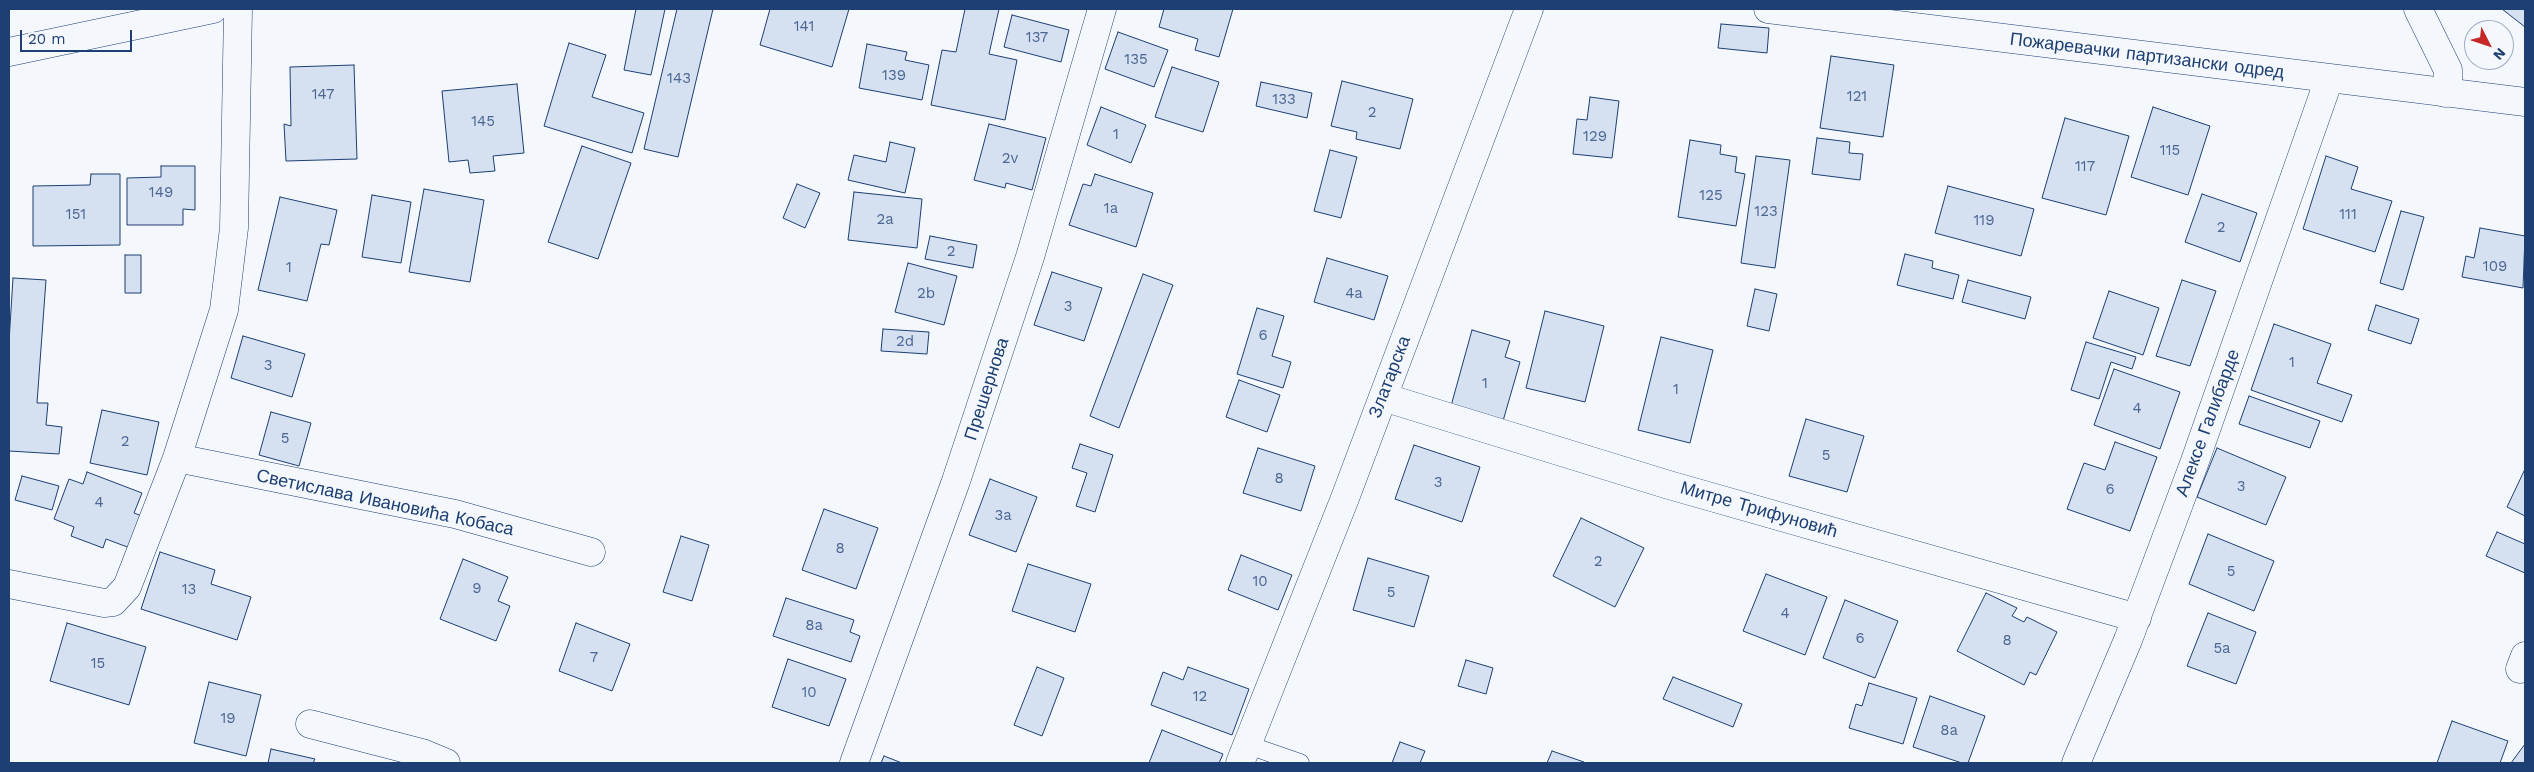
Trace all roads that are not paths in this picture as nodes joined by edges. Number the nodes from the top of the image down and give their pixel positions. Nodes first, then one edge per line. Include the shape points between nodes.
1 (213, 9) edge
2 (238, 9) edge
3 (1102, 9) edge
4 (1530, 9) edge
5 (1768, 9) edge
6 (2418, 9) edge
7 (9, 52) edge
8 (2329, 79) junction
9 (2445, 93) junction
10 (2525, 102) edge
11 (1383, 397) junction
12 (177, 458) junction
13 (591, 552) dead end
14 (9, 584) edge
15 (2137, 618) junction
16 (310, 724) dead end
17 (1244, 754) edge
18 (446, 763) edge
19 (854, 763) edge
20 (1300, 763) edge
21 (2076, 763) edge

1 - 7 street
2 - 12 street via 234,228 224,310
3 - 19 street, Прешернова via 1030,257 956,481
4 - 11 street, Златарска
5 - 8 street, Пожаревачки партизански одред
6 - 9 street via 2448,70
8 - 9 street, Пожаревачки партизански одред
8 - 15 street, Алексе Галибарде
9 - 10 street, Пожаревачки партизански одред
11 - 15 street, Митре Трифуновић via 1669,485
11 - 17 street, Златарска
12 - 13 street, Светислава Ивановића Кобаса via 455,514
12 - 14 street via 127,587 113,602 86,601
15 - 21 street, Алексе Галибарде
16 - 18 street via 422,753
17 - 20 lane, Златарска

